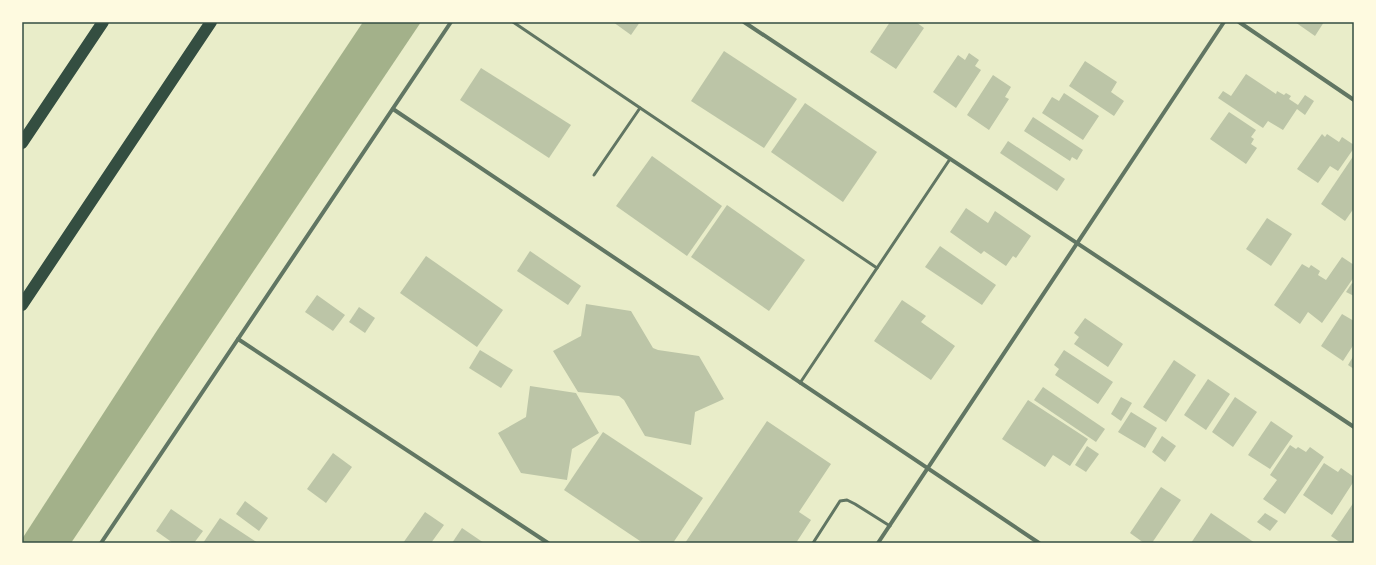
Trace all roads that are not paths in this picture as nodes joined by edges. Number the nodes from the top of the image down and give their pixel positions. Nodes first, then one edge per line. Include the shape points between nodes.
1 (104, 22) edge
2 (211, 22) edge
3 (451, 22) edge
4 (513, 22) edge
5 (744, 22) edge
6 (1224, 22) edge
7 (1238, 22) edge
8 (1354, 100) edge
9 (640, 108) junction
10 (393, 109) junction
11 (22, 143) edge
12 (950, 159) junction
13 (594, 175) dead end
14 (1077, 244) junction
15 (877, 268) junction
16 (22, 305) edge
17 (238, 339) junction
18 (800, 383) junction
19 (1354, 427) edge
20 (927, 469) junction
21 (890, 526) junction
22 (101, 543) edge
23 (548, 543) edge
24 (813, 543) edge
25 (878, 543) edge
26 (1039, 543) edge

1 - 11 highway
2 - 16 highway
3 - 10 street
4 - 9 lane
5 - 12 street
6 - 14 street
7 - 8 street
9 - 13 lane
9 - 15 lane
10 - 17 street
10 - 18 street
12 - 14 street
12 - 15 lane
14 - 19 street
14 - 20 street
15 - 18 lane
17 - 22 street
17 - 23 street
18 - 20 street
20 - 21 street
20 - 26 street
21 - 24 lane via 856,504 847,500 840,501
21 - 25 street

